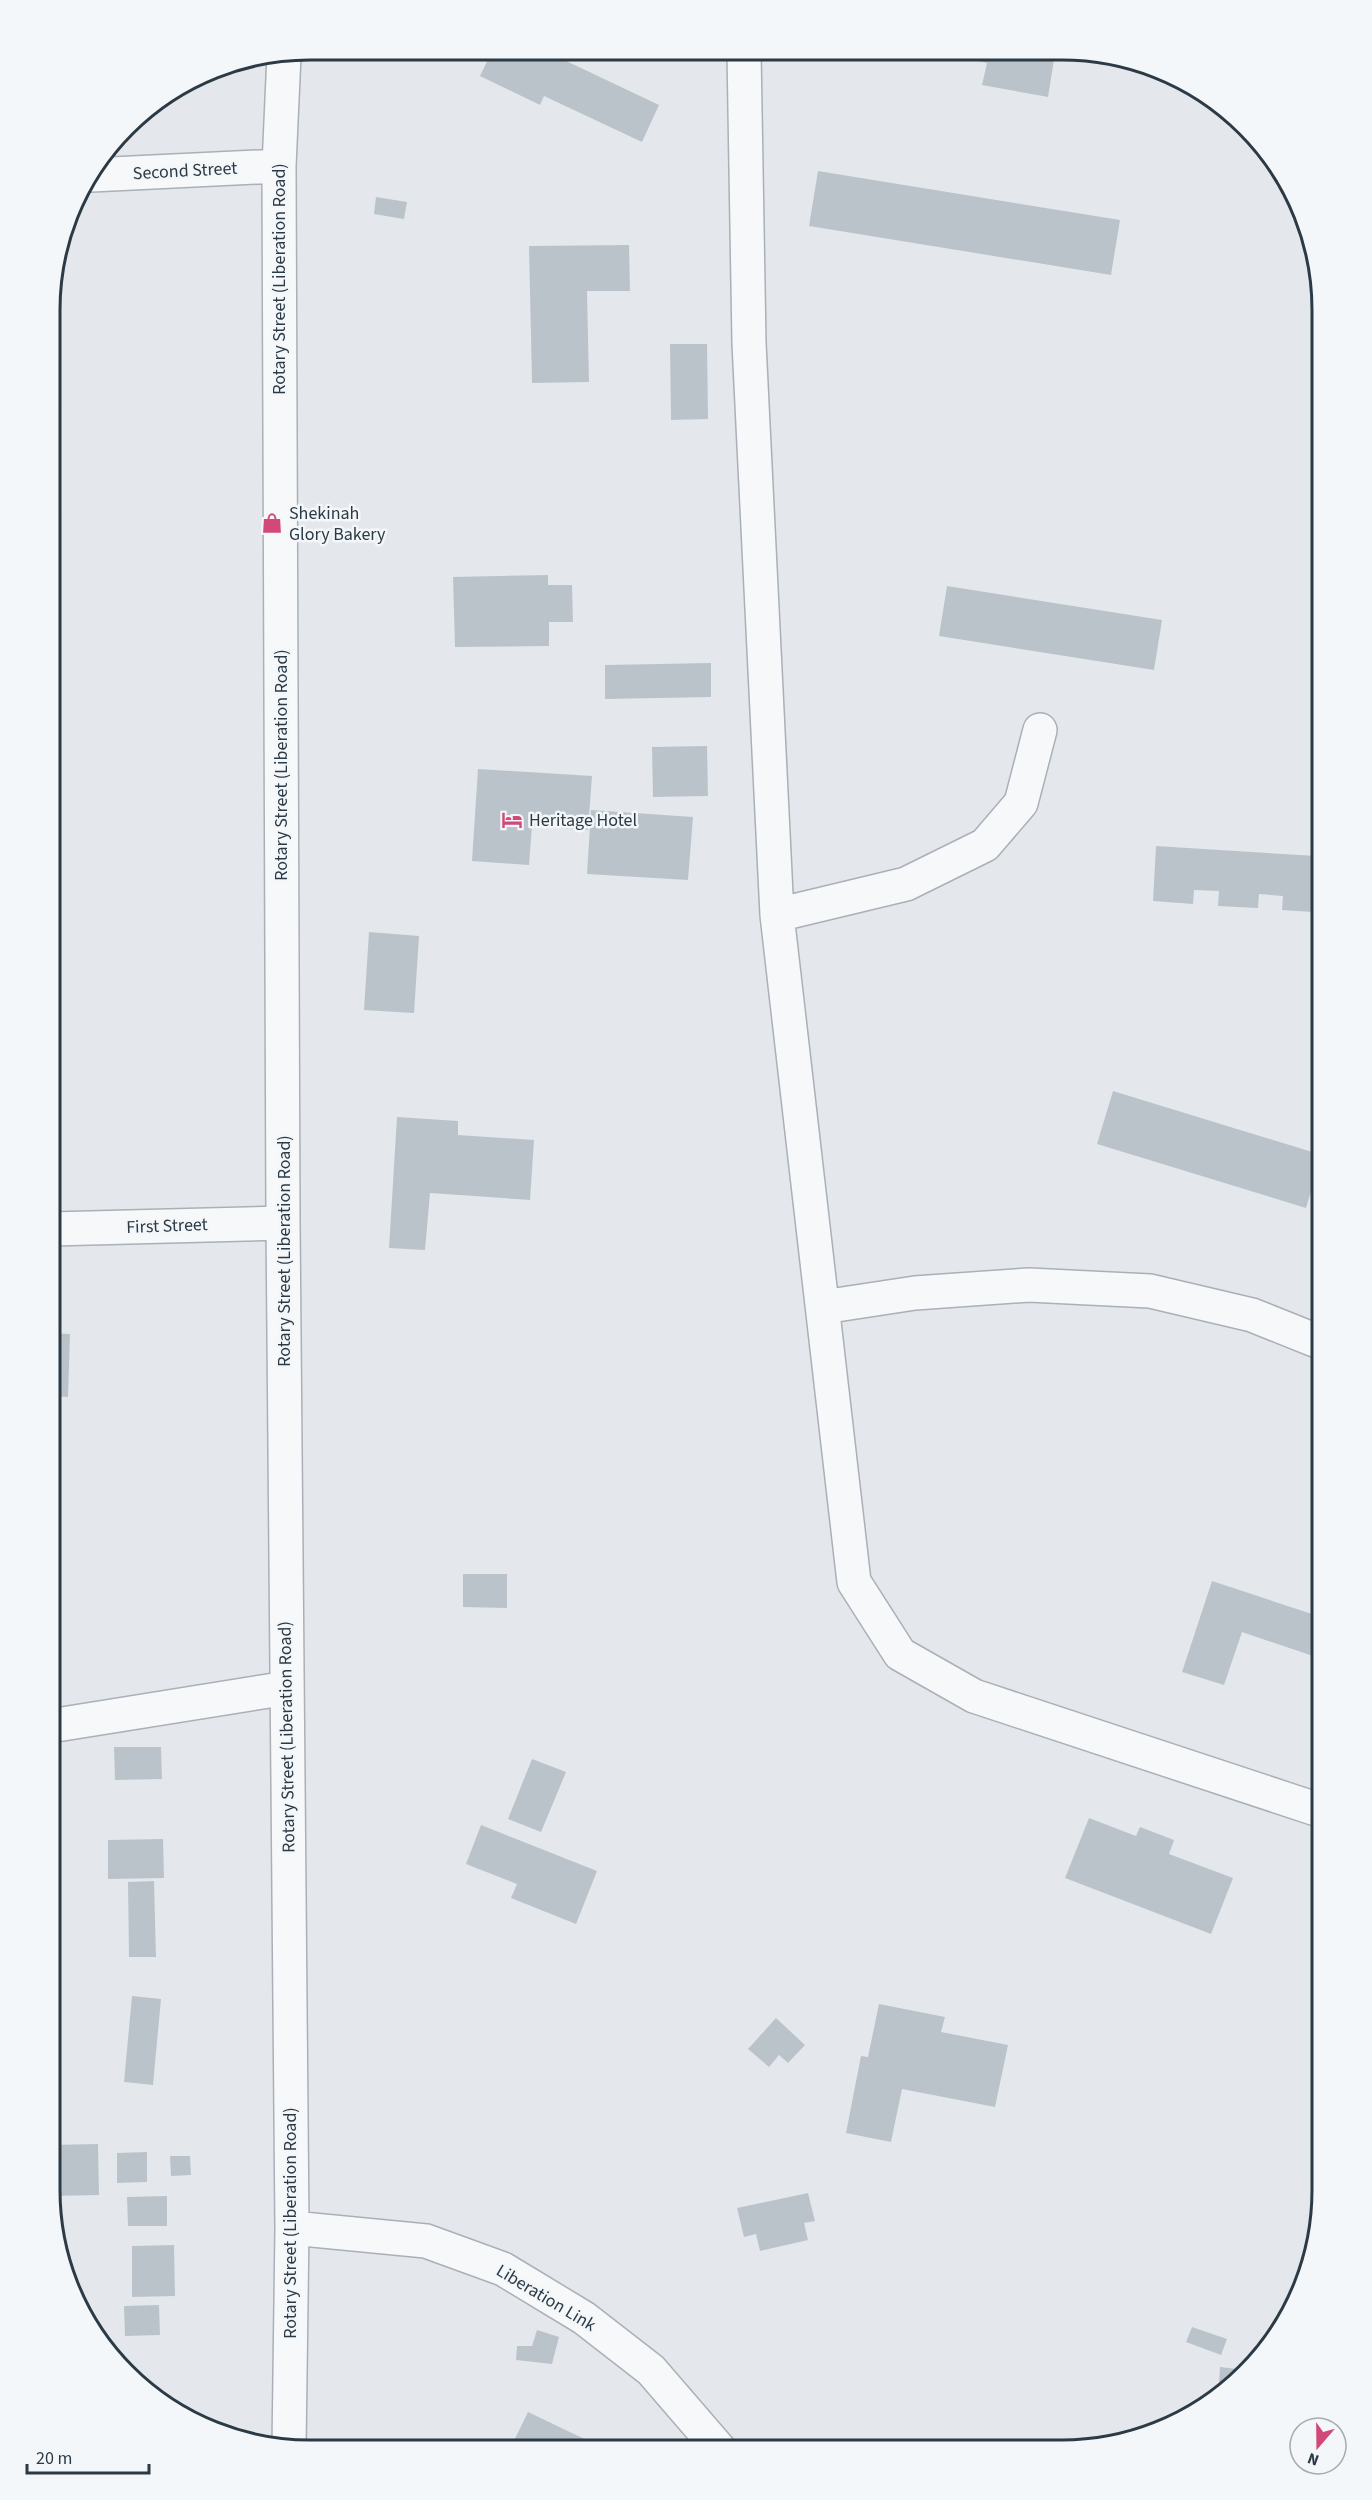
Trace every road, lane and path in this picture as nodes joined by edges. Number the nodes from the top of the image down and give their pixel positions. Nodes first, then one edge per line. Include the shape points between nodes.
1 (744, 60) edge
2 (284, 62) edge
3 (279, 166) junction
4 (100, 175) edge
5 (1040, 730) dead end
6 (777, 915) junction
7 (283, 1223) junction
8 (60, 1229) edge
9 (823, 1307) junction
10 (1312, 1339) edge
11 (286, 1689) junction
12 (60, 1724) edge
13 (1312, 1807) edge
14 (292, 2228) junction
15 (289, 2439) edge
16 (711, 2440) edge

1 - 6 street via 749,343
2 - 3 street, Rotary Street (Liberation Road)
3 - 4 street, Second Street
3 - 7 street, Rotary Street (Liberation Road)
5 - 6 street via 1020,803 985,845 906,884
6 - 9 street
7 - 8 street, First Street
7 - 11 street, Rotary Street (Liberation Road)
9 - 10 street via 915,1293 1029,1285 1150,1291 1252,1315
9 - 13 street via 854,1581 900,1654 974,1696
11 - 12 street
11 - 14 street, Rotary Street (Liberation Road)
14 - 15 street, Rotary Street (Liberation Road)
14 - 16 street, Liberation Link via 426,2241 503,2269 584,2318 651,2370

